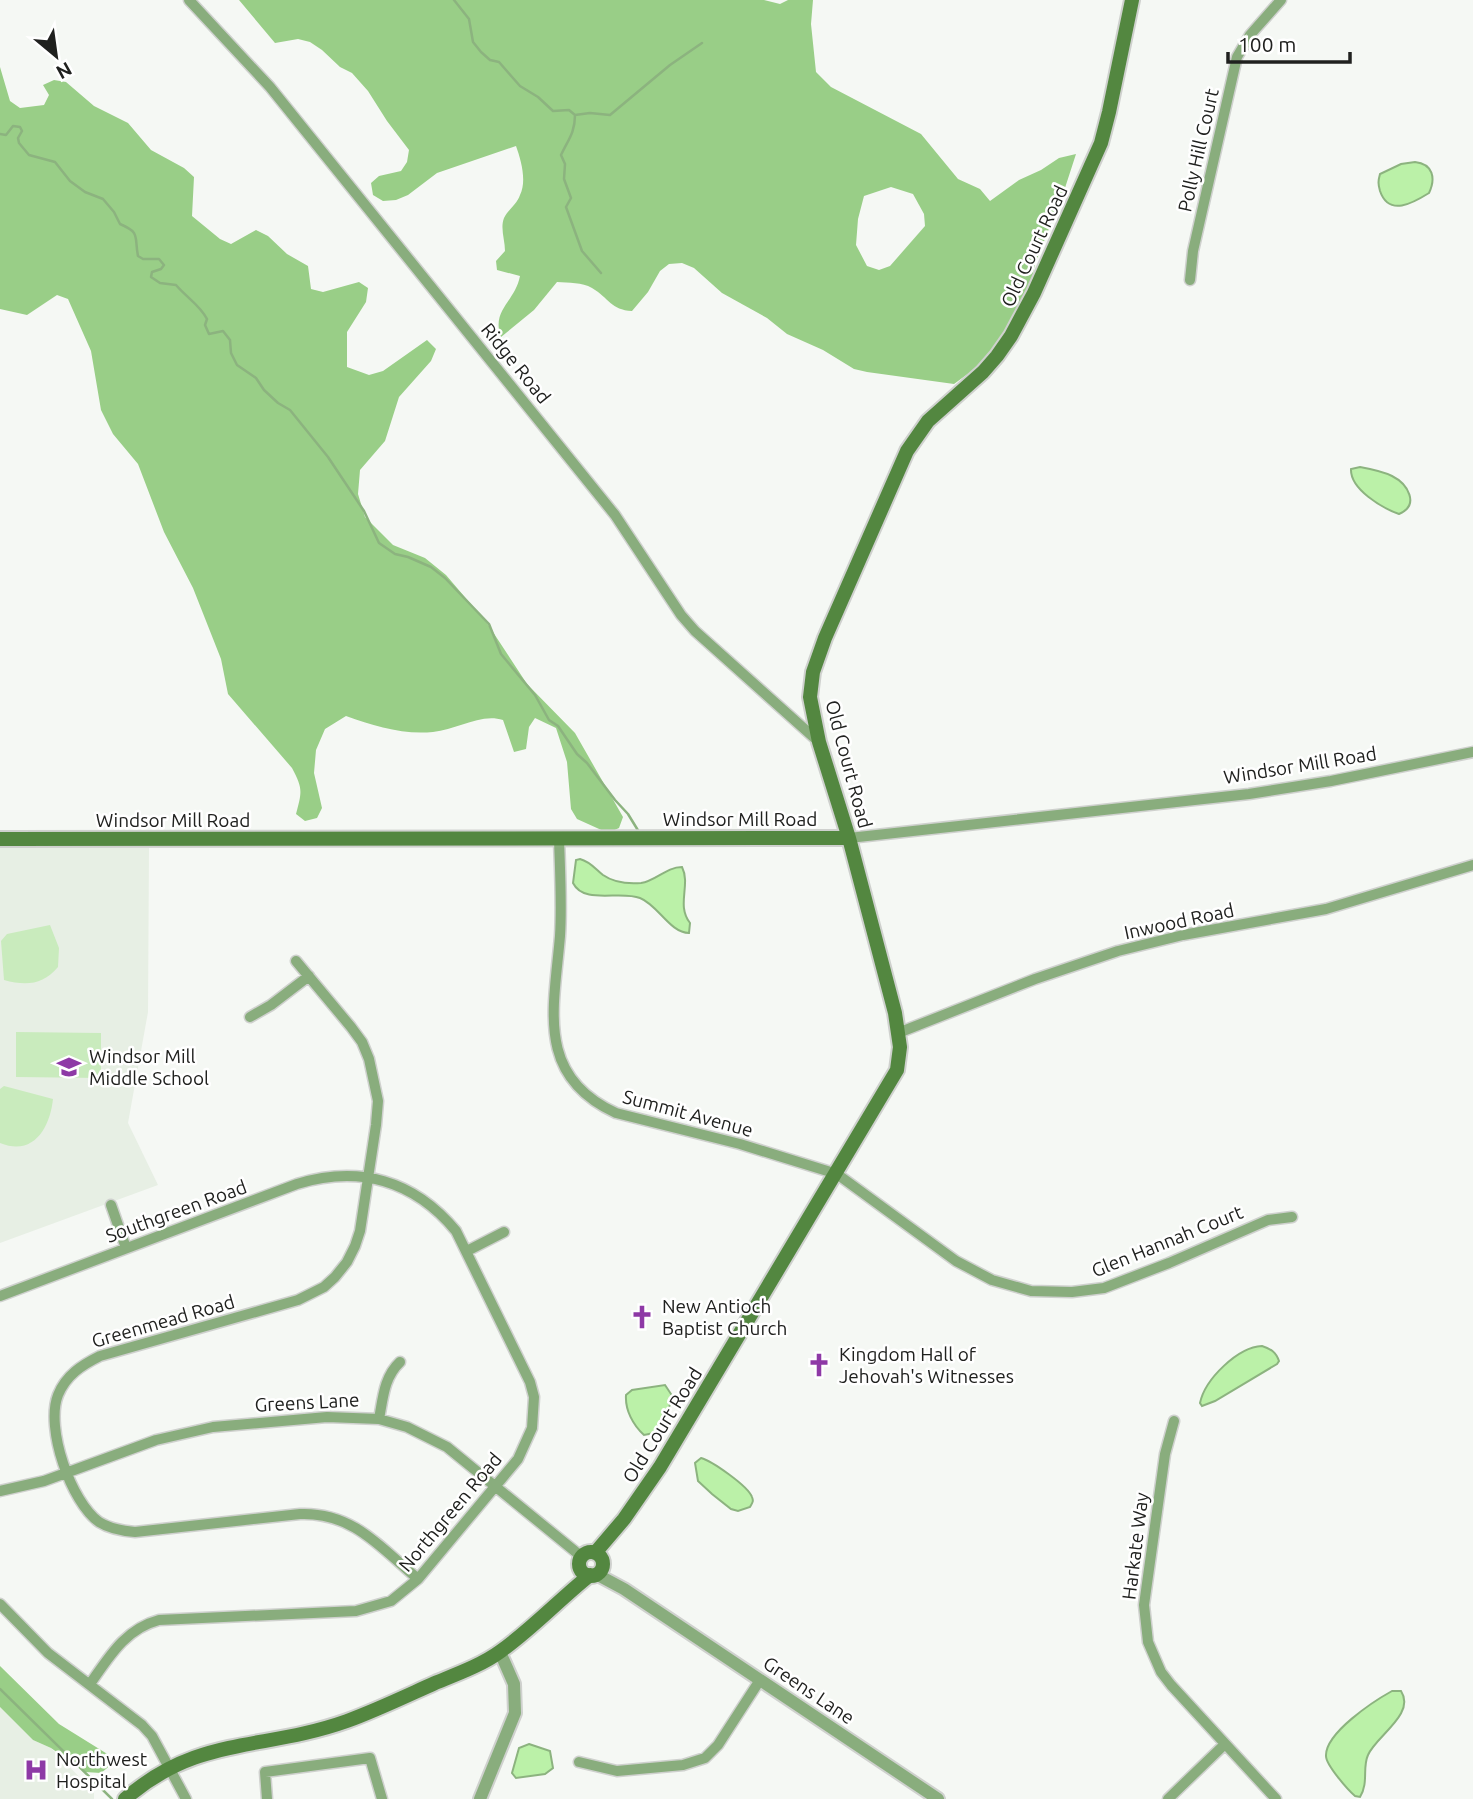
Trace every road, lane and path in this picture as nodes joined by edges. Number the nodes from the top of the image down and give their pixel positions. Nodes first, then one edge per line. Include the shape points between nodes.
1 (190, 0) edge
2 (1132, 0) edge
3 (1281, 0) edge
4 (1190, 280) dead end
5 (819, 742) junction
6 (1473, 752) edge
7 (849, 838) junction
8 (0, 839) edge
9 (559, 839) junction
10 (1473, 865) edge
11 (296, 961) dead end
12 (309, 976) junction
13 (250, 1017) dead end
14 (898, 1033) junction
15 (837, 1174) junction
16 (368, 1177) junction
17 (111, 1205) dead end
18 (1292, 1217) dead end
19 (504, 1232) dead end
20 (127, 1248) junction
21 (467, 1251) junction
22 (0, 1296) edge
23 (400, 1362) dead end
24 (379, 1419) junction
25 (1174, 1421) dead end
26 (68, 1472) junction
27 (495, 1486) junction
28 (0, 1491) edge
29 (593, 1565) junction
30 (418, 1579) junction
31 (0, 1604) edge
32 (500, 1652) junction
33 (760, 1680) junction
34 (90, 1684) junction
35 (1225, 1744) junction
36 (579, 1762) dead end
37 (169, 1767) junction
38 (125, 1799) edge
39 (186, 1799) edge
40 (267, 1799) edge
41 (382, 1799) edge
42 (480, 1799) edge
43 (938, 1799) edge
44 (1168, 1799) edge
45 (1276, 1799) edge

1 - 5 street, Ridge Road via 277,96 615,515 681,615
2 - 5 main road, Old Court Road via 1101,143 1034,293 997,356 917,434 825,638 810,697
3 - 4 street, Polly Hill Court via 1237,57
5 - 7 main road, Old Court Road
6 - 7 street, Windsor Mill Road via 1248,794
7 - 9 main road, Windsor Mill Road
7 - 14 main road, Old Court Road
8 - 9 main road, Windsor Mill Road
9 - 15 street, Summit Avenue via 560,933 552,1029 559,1059 577,1085 616,1113
10 - 14 street, Inwood Road via 1326,909 1118,951
11 - 12 street, Greenmead Road
12 - 13 street
12 - 16 street, Greenmead Road via 351,1027 369,1059 378,1101
14 - 15 main road, Old Court Road via 897,1070
15 - 18 street, Glen Hannah Court via 964,1266 1031,1291 1104,1288 1268,1220
15 - 29 main road, Old Court Road via 660,1467
16 - 20 street, Southgreen Road via 314,1179
16 - 21 street, Northgreen Road via 402,1187 430,1205 451,1225
16 - 26 street, Greenmead Road via 355,1246 348,1262 324,1287 298,1300 100,1356 77,1369 61,1387 54,1408 56,1436
17 - 20 street
19 - 21 street
20 - 22 street, Southgreen Road
21 - 27 street, Northgreen Road via 534,1397 526,1444
23 - 24 street via 386,1381
24 - 26 street, Greens Lane via 327,1417 213,1427 156,1440
24 - 27 street, Greens Lane via 447,1447
25 - 35 street, Harkate Way via 1165,1454 1144,1624 1161,1672
26 - 28 street, Greens Lane
26 - 30 street, Greenmead Road via 85,1508 113,1529 135,1532 327,1515 361,1530
27 - 29 street, Greens Lane
27 - 30 street, Northgreen Road
29 - 32 main road, Old Court Road
29 - 33 street, Greens Lane
30 - 34 street, Northgreen Road via 391,1601 356,1611 148,1623 120,1643
31 - 34 street via 48,1653
32 - 37 main road, Old Court Road via 348,1720 301,1734 217,1749
32 - 42 street via 514,1684 515,1713
33 - 36 street via 705,1758 617,1771
33 - 43 street, Greens Lane
34 - 37 street via 142,1725
35 - 44 street
35 - 45 street, Harkate Way
37 - 38 main road, Old Court Road
37 - 39 street
40 - 41 street via 265,1772 370,1758

